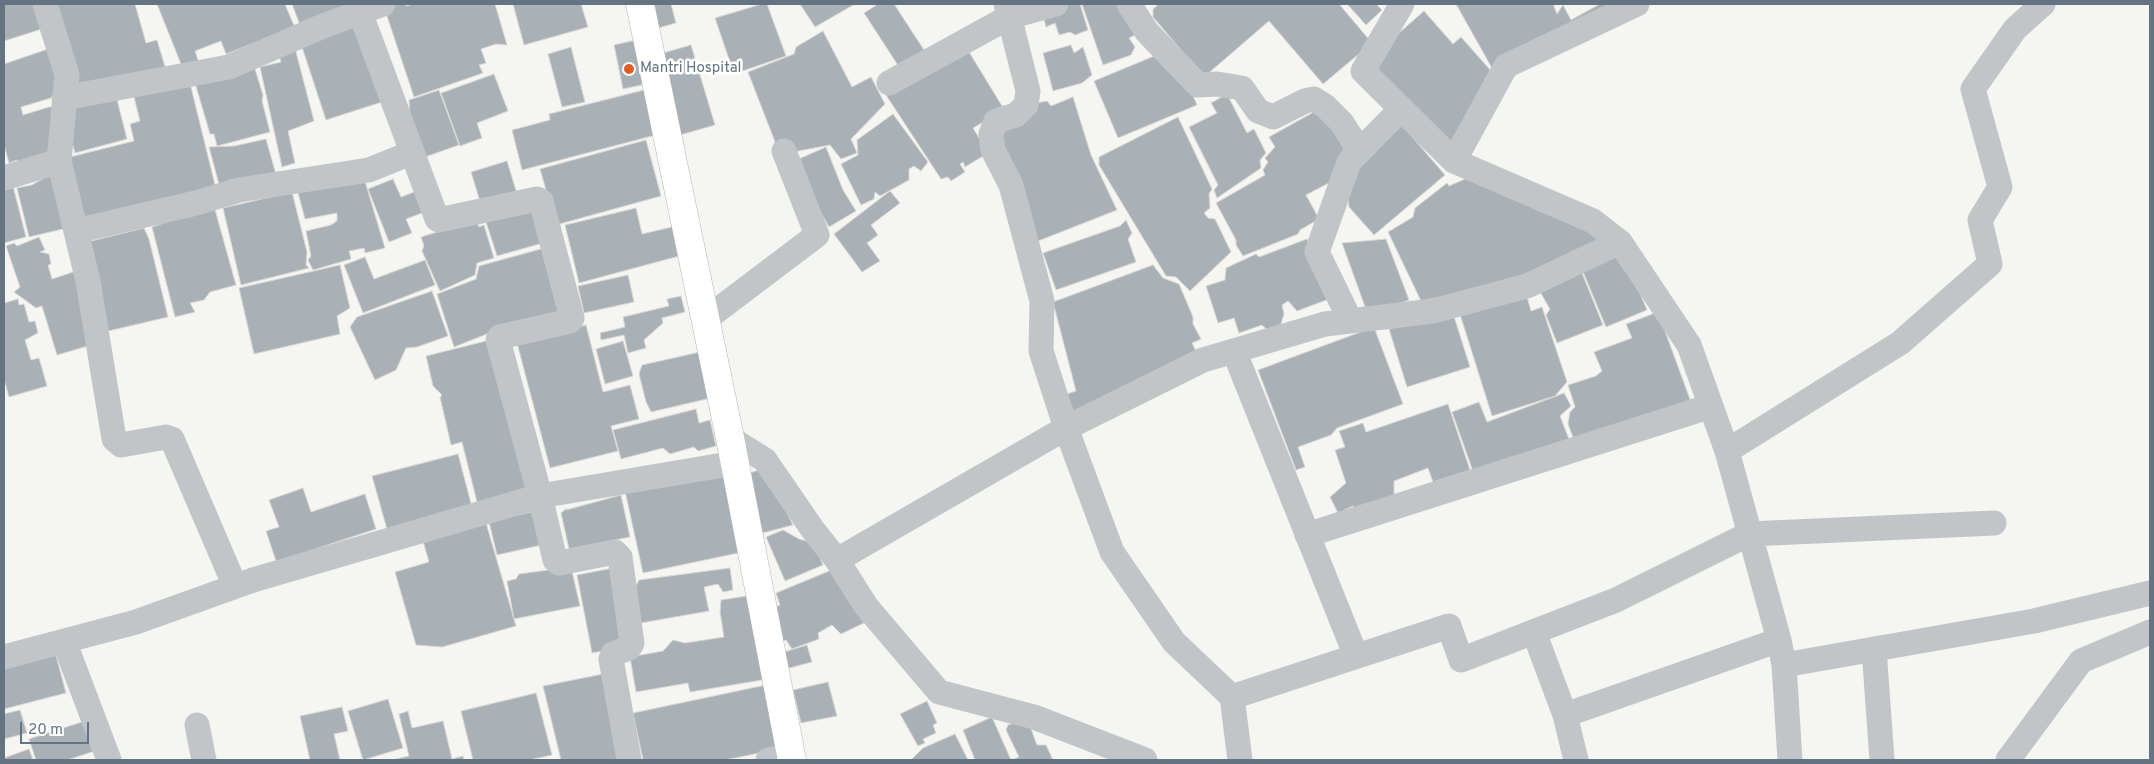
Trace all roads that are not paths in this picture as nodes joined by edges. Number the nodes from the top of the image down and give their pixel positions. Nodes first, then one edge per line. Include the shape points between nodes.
1 (45, 4) edge
2 (384, 4) edge
3 (640, 4) edge
4 (1056, 4) edge
5 (1128, 4) edge
6 (1402, 4) edge
7 (1637, 4) edge
8 (2043, 4) edge
9 (1008, 10) edge
10 (360, 12) junction
11 (889, 83) dead end
12 (64, 98) junction
13 (1401, 109) junction
14 (784, 151) dead end
15 (1360, 151) junction
16 (411, 153) junction
17 (59, 161) junction
18 (1454, 161) junction
19 (4, 178) edge
20 (76, 231) junction
21 (1620, 242) junction
22 (706, 319) junction
23 (1350, 320) junction
24 (1234, 351) junction
25 (1711, 406) junction
26 (1066, 428) junction
27 (733, 451) junction
28 (1728, 451) junction
29 (540, 496) junction
30 (1994, 523) dead end
31 (1749, 534) junction
32 (1308, 535) junction
33 (838, 560) junction
34 (235, 586) junction
35 (2150, 593) edge
36 (1534, 632) junction
37 (2150, 632) edge
38 (1779, 640) junction
39 (64, 641) junction
40 (1874, 649) junction
41 (1356, 656) junction
42 (4, 657) edge
43 (1784, 665) junction
44 (1232, 697) junction
45 (1565, 715) junction
46 (197, 725) dead end
47 (784, 759) edge
48 (109, 760) edge
49 (204, 760) edge
50 (629, 760) edge
51 (1145, 760) edge
52 (1240, 760) edge
53 (1576, 760) edge
54 (1790, 760) edge
55 (1882, 760) edge
56 (2008, 760) edge

1 - 12 street via 67,75
2 - 10 street
3 - 22 street
4 - 9 street
5 - 15 street via 1146,32 1198,85 1242,88 1258,111 1273,117 1314,99 1342,123
6 - 13 street via 1363,71
7 - 18 street via 1506,66
8 - 28 street via 2015,29 1973,89 2000,187 1980,220 1990,264 1900,343
9 - 11 street
9 - 26 street via 1028,91 1026,105 1016,115 996,121 991,134 993,150 1012,185 1042,301 1041,351
10 - 12 street via 229,68
10 - 16 street
12 - 17 street
13 - 15 street
13 - 18 street
14 - 22 street via 817,235
15 - 23 street via 1349,162 1316,252
16 - 20 street via 369,170 239,190
16 - 29 street via 438,220 537,199 541,201 572,318 498,340
17 - 19 street
17 - 20 street
18 - 21 street via 1593,221
20 - 34 street via 88,281 114,439 121,445 166,437 172,439
21 - 23 street via 1527,286 1433,311
21 - 25 street via 1689,346
22 - 27 street
23 - 24 street via 1325,324
24 - 26 street via 1203,360
24 - 32 street
25 - 28 street
25 - 32 street
26 - 33 street
26 - 44 street via 1109,546 1121,568 1174,642
27 - 29 street
27 - 33 street via 765,460 813,530
27 - 47 street
28 - 31 street
29 - 34 street
29 - 50 street via 556,562 615,552 620,557 632,643 629,648 613,654 611,659
30 - 31 street
31 - 36 street via 1616,600
31 - 38 street
32 - 41 street
33 - 51 street via 866,606 939,692 1034,717
34 - 39 street via 136,622
35 - 40 street via 2034,620
36 - 41 street via 1461,660 1449,626
36 - 45 street
37 - 56 street via 2081,661
38 - 43 street
38 - 45 street
39 - 42 street
39 - 48 street
40 - 43 street
40 - 55 street
41 - 44 street
43 - 54 street
44 - 52 street
45 - 53 street
46 - 49 street

